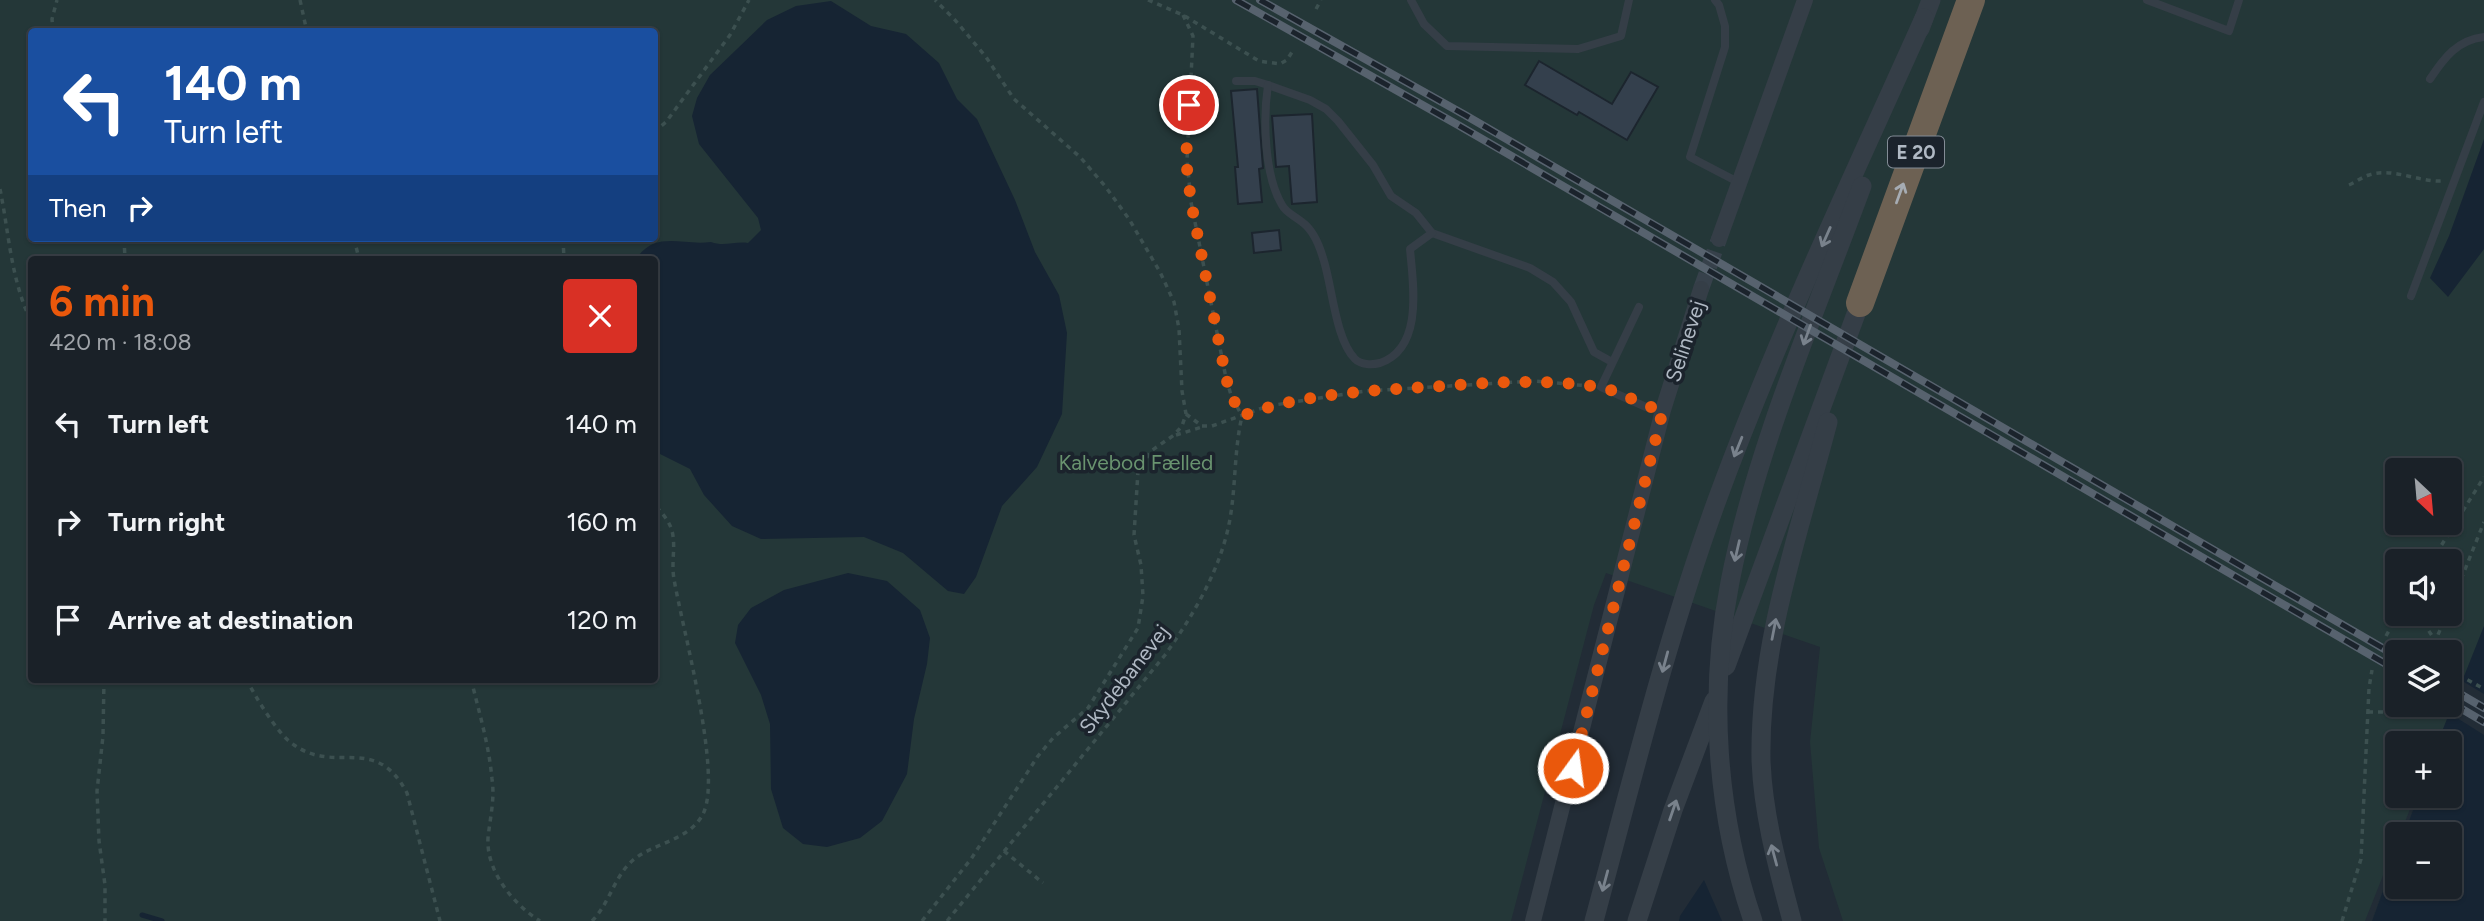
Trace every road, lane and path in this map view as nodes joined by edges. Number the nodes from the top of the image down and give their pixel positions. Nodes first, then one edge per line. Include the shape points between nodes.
1 (57, 0) edge
2 (300, 0) edge
3 (749, 0) edge
4 (935, 0) edge
5 (1148, 0) edge
6 (1321, 0) edge
7 (1411, 0) edge
8 (1629, 0) edge
9 (1715, 0) edge
10 (1805, 0) edge
11 (1971, 0) edge
12 (2147, 0) edge
13 (2239, 0) edge
14 (1316, 9) dead end
15 (1927, 9) edge
16 (1183, 15) junction
17 (53, 28) edge
18 (306, 28) edge
19 (2484, 37) edge
20 (1292, 52) dead end
21 (2430, 79) dead end
22 (1236, 81) dead end
23 (1268, 85) junction
24 (2484, 102) edge
25 (658, 129) edge
26 (2455, 181) junction
27 (1738, 183) junction
28 (2349, 186) dead end
29 (0, 189) edge
30 (1432, 233) junction
31 (1719, 239) tunnel mouth
32 (1702, 289) tunnel mouth
33 (2411, 296) dead end
34 (1860, 303) junction
35 (1639, 307) dead end
36 (28, 316) edge
37 (1612, 362) junction
38 (1601, 387) junction
39 (1663, 410) junction
40 (1186, 414) junction
41 (1242, 416) junction
42 (1212, 426) junction
43 (1174, 435) junction
44 (2484, 477) edge
45 (658, 509) edge
46 (2484, 522) edge
47 (2439, 549) edge
48 (2462, 577) edge
49 (2392, 626) edge
50 (2386, 636) dead end
51 (2372, 670) dead end
52 (2462, 677) edge
53 (104, 683) edge
54 (248, 683) edge
55 (472, 683) edge
56 (1718, 689) junction
57 (2484, 689) edge
58 (2368, 712) junction
59 (2385, 712) edge
60 (1004, 851) junction
61 (1043, 883) dead end
62 (105, 921) edge
63 (440, 921) edge
64 (540, 921) edge
65 (592, 921) edge
66 (922, 921) edge
67 (947, 921) edge
68 (1533, 921) edge
69 (1594, 921) edge
70 (1637, 921) edge
71 (1753, 921) edge
72 (1792, 921) edge
73 (2342, 921) edge

1 - 17 path
2 - 18 path
3 - 25 path via 730,36
4 - 40 path via 986,57 1014,99 1080,158 1129,219 1174,302
5 - 16 path
6 - 14 path
7 - 8 lane via 1424,24 1447,46 1578,49 1621,36
9 - 27 lane via 1726,26 1725,47 1690,157
10 - 27 street
34 -> 11 highway, E 20
12 - 13 lane via 2228,31
15 -> 56 street via 1755,486 1730,584
15 -> 69 street via 1801,295 1718,499 1679,613
16 - 20 path via 1259,61 1280,64
16 - 41 path via 1194,36 1186,160 1191,202 1226,378
19 - 21 lane via 2461,43
22 - 23 lane
23 - 30 lane via 1326,109 1373,165 1391,196 1416,212
23 - 30 lane via 1264,114 1278,195 1317,241 1338,321 1356,360 1376,364 1388,360 1403,345 1413,305 1410,248
24 - 26 lane
26 - 28 path via 2433,182 2385,172
26 - 33 lane
27 - 31 street
29 - 36 path via 8,242
30 - 37 lane via 1530,268 1553,282 1571,302 1594,352
32 - 39 street, Selinevej
34 - 56 street
72 -> 34 street via 1771,841 1761,761 1764,684 1775,621
35 - 37 lane
37 - 38 lane
38 - 39 lane
38 - 41 path via 1534,381 1365,391 1268,406
39 - 68 street, Selinevej
40 - 42 path via 1202,426
40 - 43 path
41 - 42 path
41 - 60 path, Skydebanevej via 1230,518 1210,582 1192,618
42 - 43 path
43 - 66 path via 1151,451 1138,471 1135,535 1143,596 1138,628 1088,708 1038,756 979,848
44 - 47 path
45 - 65 path via 672,531 673,572 701,714 709,791 702,817 694,826 625,868
46 - 48 path
49 - 50 path
51 - 58 path
52 - 57 path
53 - 62 path via 97,791
54 - 63 path via 292,745 320,758 374,760 397,776 407,793
55 - 64 path via 493,780 488,841 492,866 512,896
70 -> 56 street
56 - 71 street via 1722,789 1739,881
58 - 59 path
58 - 73 path via 2361,859
60 - 61 path
60 - 67 path, Skydebanevej

